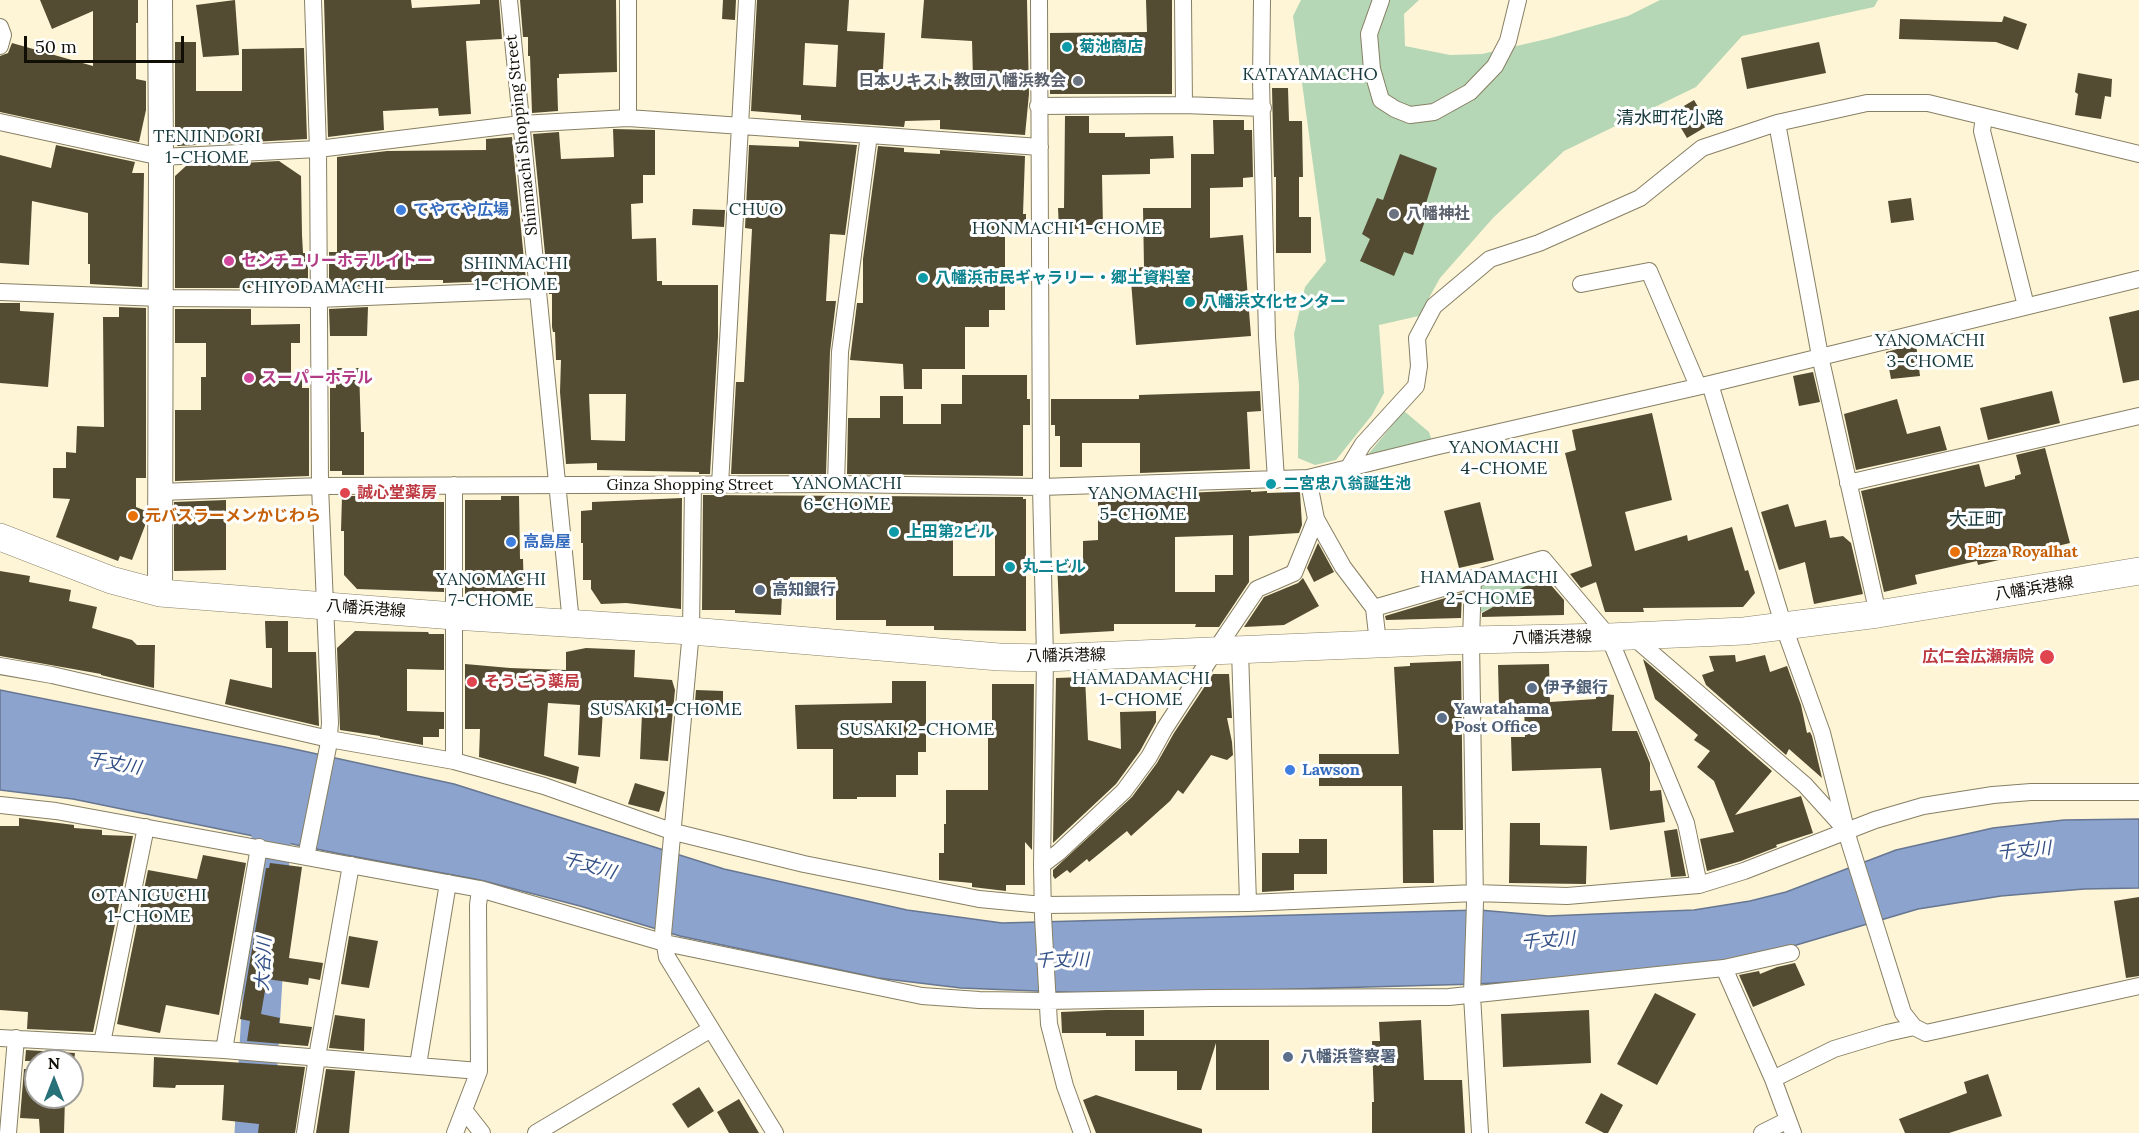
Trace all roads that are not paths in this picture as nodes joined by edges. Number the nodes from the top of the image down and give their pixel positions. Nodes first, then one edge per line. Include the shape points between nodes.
1 (159, 0) edge
2 (313, 0) edge
3 (509, 0) edge
4 (628, 0) edge
5 (747, 0) edge
6 (1039, 0) edge
7 (1183, 0) edge
8 (1262, 0) edge
9 (1381, 0) edge
10 (1518, 0) edge
11 (0, 27) edge
12 (0, 46) edge
13 (1184, 105) junction
14 (1038, 106) junction
15 (1263, 108) junction
16 (1984, 117) junction
17 (628, 118) junction
18 (0, 123) edge
19 (1777, 123) junction
20 (521, 124) junction
21 (738, 126) junction
22 (869, 135) junction
23 (1040, 147) junction
24 (318, 149) junction
25 (2139, 154) edge
26 (161, 156) junction
27 (2139, 279) edge
28 (1581, 284) dead end
29 (537, 291) junction
30 (0, 292) edge
31 (161, 298) junction
32 (318, 299) junction
33 (2026, 306) junction
34 (1820, 356) junction
35 (1704, 385) junction
36 (2139, 416) edge
37 (1349, 467) junction
38 (1308, 478) junction
39 (1276, 480) junction
40 (1848, 483) junction
41 (836, 484) junction
42 (454, 485) junction
43 (556, 485) junction
44 (693, 485) junction
45 (720, 485) junction
46 (320, 486) junction
47 (1041, 487) junction
48 (160, 492) junction
49 (1316, 519) junction
50 (0, 537) edge
51 (2139, 571) edge
52 (1473, 578) junction
53 (160, 593) junction
54 (326, 606) junction
55 (1374, 608) junction
56 (1878, 614) junction
57 (454, 616) junction
58 (571, 623) junction
59 (1784, 627) junction
60 (691, 631) junction
61 (1621, 636) junction
62 (1471, 640) junction
63 (1378, 643) junction
64 (1227, 650) junction
65 (1045, 658) junction
66 (0, 666) edge
67 (328, 743) junction
68 (454, 761) junction
69 (2139, 792) edge
70 (0, 805) edge
71 (146, 827) junction
72 (673, 836) junction
73 (1848, 836) junction
74 (259, 848) junction
75 (307, 853) junction
76 (351, 865) junction
77 (1042, 865) junction
78 (448, 883) junction
79 (1699, 885) junction
80 (480, 889) junction
81 (1475, 897) junction
82 (1248, 903) junction
83 (1043, 911) junction
84 (664, 938) junction
85 (1791, 952) dead end
86 (1724, 968) junction
87 (2139, 986) edge
88 (1473, 993) junction
89 (1046, 996) junction
90 (1914, 1027) junction
91 (711, 1029) junction
92 (8, 1038) edge
93 (102, 1043) junction
94 (225, 1050) junction
95 (317, 1057) junction
96 (418, 1065) junction
97 (479, 1071) junction
98 (1773, 1079) junction
99 (464, 1110) junction
100 (1791, 1126) edge
101 (8, 1133) edge
102 (305, 1133) edge
103 (455, 1133) edge
104 (482, 1133) edge
105 (537, 1133) edge
106 (775, 1133) edge
107 (1082, 1133) edge
108 (1480, 1133) edge
109 (1762, 1133) edge

1 - 26 street
2 - 24 street
3 - 20 street, Shinmachi Shopping Street
4 - 17 street
5 - 21 street
6 - 14 street
7 - 13 street
8 - 15 street
9 - 10 street via 1369,34 1372,69 1381,100 1410,115 1434,112 1470,92 1495,66 1508,41
11 - 12 street
13 - 14 street
13 - 15 street
14 - 23 street
15 - 39 street via 1267,337
16 - 19 street via 1928,103 1867,103
16 - 25 street
16 - 33 street via 1982,131
17 - 20 street
17 - 21 street
18 - 26 street
19 - 34 street
19 - 37 street via 1702,148 1640,198 1539,243 1490,259 1434,306 1417,338 1416,386 1362,444
20 - 24 street
20 - 29 street, Shinmachi Shopping Street
21 - 22 street
21 - 45 street
22 - 23 street
22 - 41 street via 840,352
23 - 47 street
24 - 26 street
24 - 32 street
26 - 31 street
27 - 33 street, Ginza Shopping Street
28 - 35 street via 1649,271
29 - 32 street
29 - 43 street, Shinmachi Shopping Street
30 - 31 street
31 - 32 street
31 - 48 street
32 - 46 street
33 - 34 street, Ginza Shopping Street
34 - 35 street, Ginza Shopping Street
34 - 40 street
35 - 37 street, Ginza Shopping Street
35 - 59 street
36 - 40 street
37 - 38 street, Ginza Shopping Street
38 - 39 street, Ginza Shopping Street
38 - 49 street
39 - 47 street, Ginza Shopping Street
40 - 56 street
41 - 45 street, Ginza Shopping Street
41 - 47 street, Ginza Shopping Street
42 - 43 street, Ginza Shopping Street
42 - 46 street, Ginza Shopping Street
42 - 57 street
43 - 44 street, Ginza Shopping Street
43 - 58 street, Shinmachi Shopping Street
44 - 45 street, Ginza Shopping Street
44 - 60 street
46 - 48 street, Ginza Shopping Street
46 - 54 street
47 - 65 street
48 - 53 street
49 - 55 street via 1343,567
49 - 64 street via 1294,573 1257,589
50 - 53 main road, 八幡浜港線 via 111,580
51 - 56 main road, 八幡浜港線
52 - 55 street
52 - 61 street via 1542,559
52 - 62 street
53 - 54 main road, 八幡浜港線
54 - 57 main road, 八幡浜港線
54 - 67 street
55 - 63 street
56 - 59 main road, 八幡浜港線
57 - 58 main road, 八幡浜港線
57 - 68 street
58 - 60 main road, 八幡浜港線
59 - 61 main road, 八幡浜港線
59 - 73 street via 1822,733
60 - 65 main road, 八幡浜港線
60 - 72 street
61 - 62 main road, 八幡浜港線
61 - 73 street via 1804,785
61 - 79 street via 1686,823
62 - 63 main road, 八幡浜港線
62 - 81 street
63 - 64 main road, 八幡浜港線
64 - 65 main road, 八幡浜港線
64 - 77 street via 1165,728 1124,791
64 - 82 street
65 - 77 street
66 - 67 street via 160,699
67 - 68 street
67 - 75 street
68 - 72 street via 544,786
69 - 73 street via 1993,795 1923,806 1875,820
70 - 71 street
71 - 74 street
71 - 93 street
72 - 83 street
72 - 84 street
73 - 79 street
73 - 90 street via 1903,1013
74 - 75 street
74 - 94 street
75 - 76 street
76 - 78 street
76 - 95 street
77 - 83 street
78 - 80 street
78 - 96 street
79 - 81 street via 1567,896
80 - 84 street
80 - 97 street
81 - 82 street
81 - 88 street
82 - 83 street
83 - 89 street
84 - 89 street via 922,996 979,1000
84 - 91 street via 667,957
85 - 86 street
86 - 88 street
86 - 98 street
87 - 90 street via 1926,1033
88 - 89 street
88 - 108 street
89 - 107 street via 1054,1045
90 - 98 street via 1834,1049
91 - 105 street
91 - 106 street
92 - 93 street
92 - 101 street
93 - 94 street
94 - 95 street
95 - 96 street
95 - 102 street
96 - 97 street
97 - 99 street
98 - 100 street
99 - 103 street
99 - 104 street
100 - 109 street

